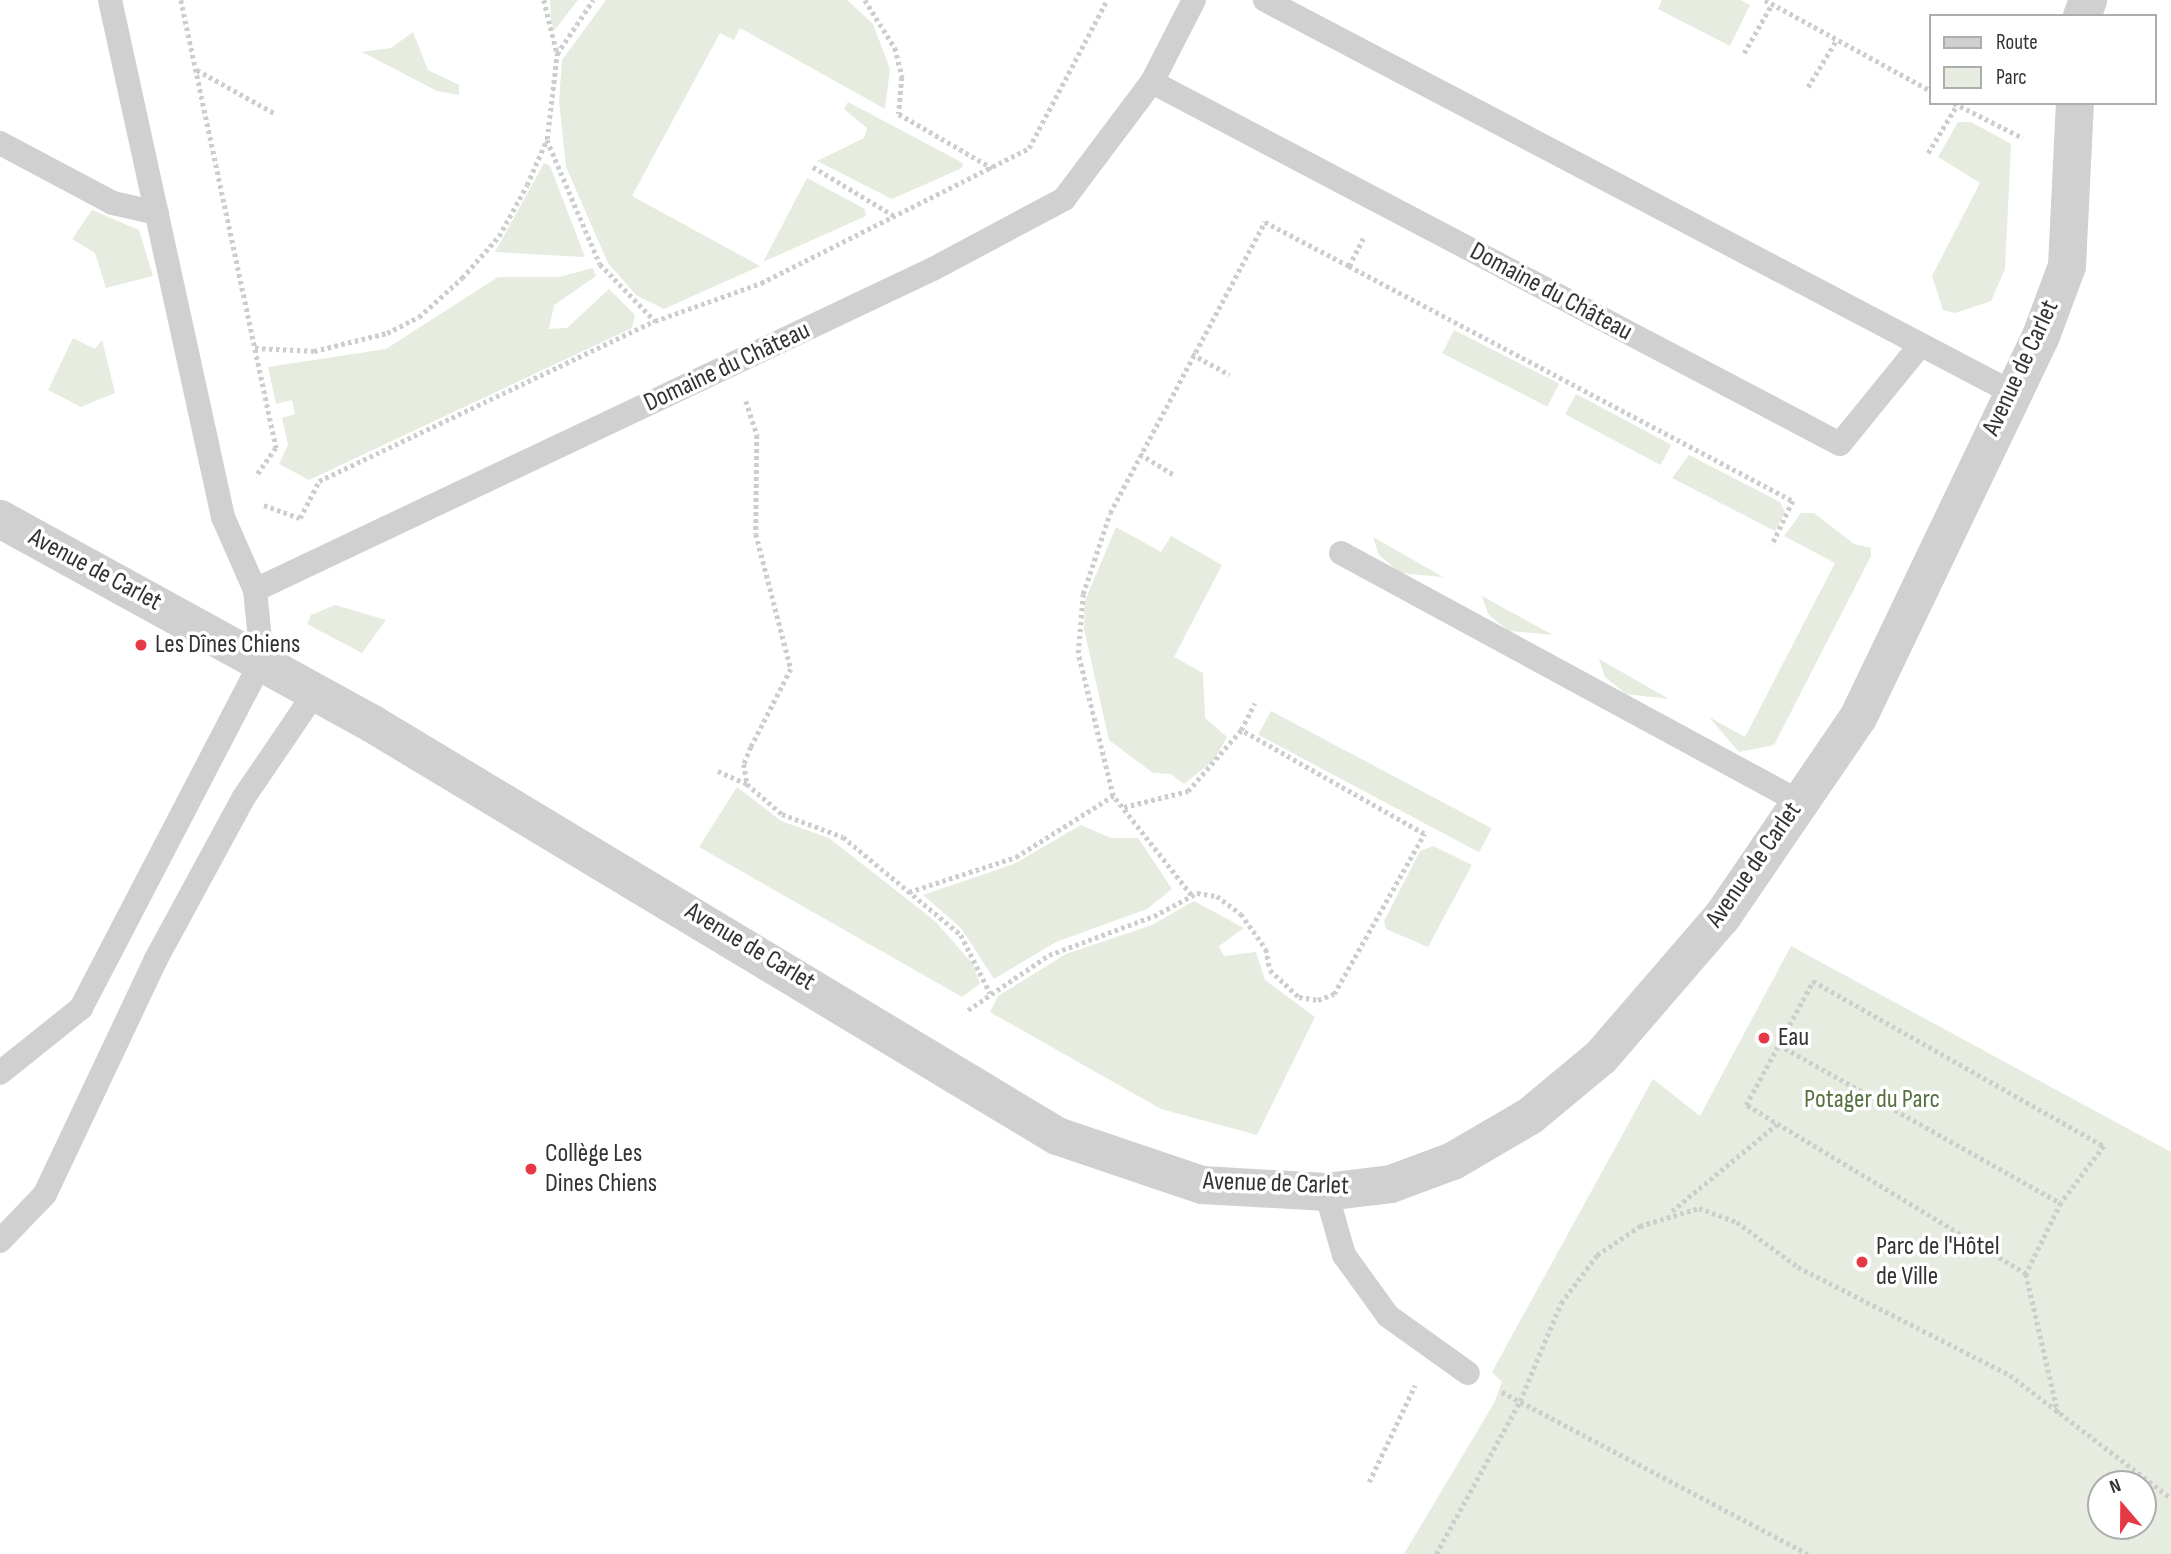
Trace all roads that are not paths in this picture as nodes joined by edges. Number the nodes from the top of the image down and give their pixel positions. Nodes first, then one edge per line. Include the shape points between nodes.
1 (110, 0) edge
2 (1194, 0) edge
3 (1265, 0) edge
4 (1152, 82) junction
5 (2075, 105) edge
6 (0, 144) edge
7 (157, 213) junction
8 (1918, 348) junction
9 (2011, 391) junction
10 (0, 519) edge
11 (1341, 554) dead end
12 (255, 590) junction
13 (262, 660) junction
14 (316, 691) junction
15 (1798, 802) junction
16 (0, 1073) edge
17 (1326, 1192) junction
18 (0, 1241) edge
19 (1468, 1373) road end

1 - 7 lane
2 - 4 lane, Domaine du Château
3 - 8 lane
4 - 8 lane, Domaine du Château via 1840,444
4 - 12 lane, Domaine du Château via 1065,199 729,366
5 - 9 street, Avenue de Carlet via 2067,266 2041,336
6 - 7 lane via 113,202
7 - 12 lane via 223,517
8 - 9 lane
9 - 15 street, Avenue de Carlet via 1858,718
10 - 13 street, Avenue de Carlet
11 - 15 lane
12 - 13 lane
13 - 14 street, Avenue de Carlet
13 - 16 lane via 81,1008
14 - 17 street, Avenue de Carlet via 821,988 1057,1136 1202,1185
14 - 18 lane via 219,843 45,1194
15 - 17 street, Avenue de Carlet via 1722,916 1601,1057 1530,1116 1453,1161 1391,1184
17 - 19 lane via 1344,1255 1388,1317 1430,1352

